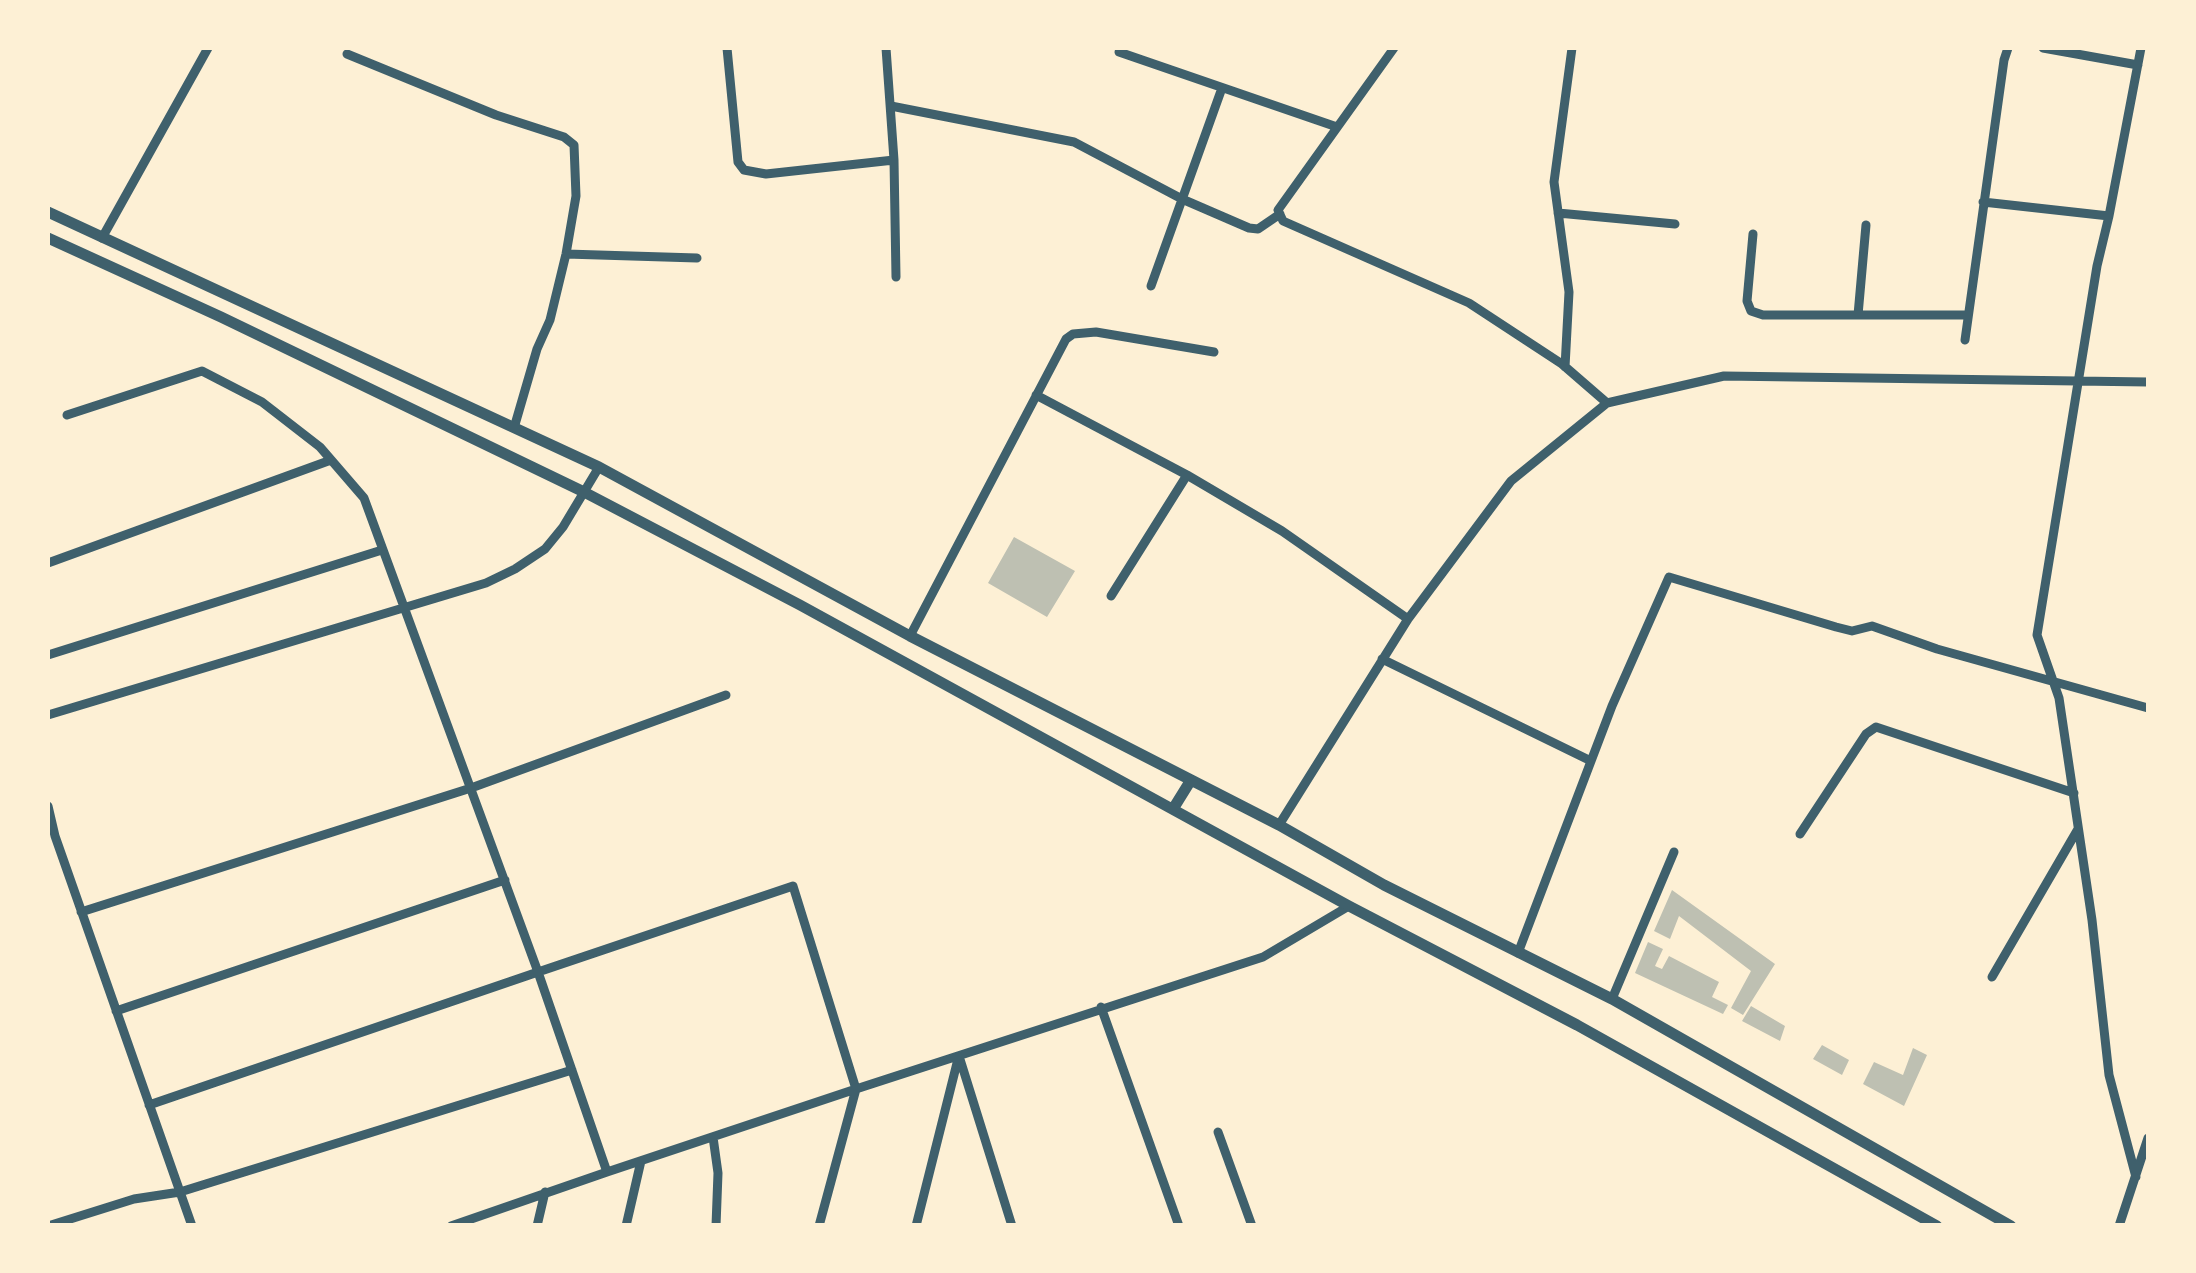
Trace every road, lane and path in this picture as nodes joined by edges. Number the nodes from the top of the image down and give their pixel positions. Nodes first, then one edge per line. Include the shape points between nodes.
1 (208, 48) edge
2 (727, 48) edge
3 (886, 48) edge
4 (1394, 48) edge
5 (1572, 48) edge
6 (2008, 48) edge
7 (2043, 48) edge
8 (2141, 48) edge
9 (1118, 52) dead end
10 (348, 54) dead end
11 (2138, 64) junction
12 (1222, 88) junction
13 (891, 106) junction
14 (1337, 127) junction
15 (894, 160) junction
16 (1182, 199) junction
17 (1983, 202) junction
18 (48, 212) edge
19 (1558, 213) junction
20 (1280, 214) junction
21 (2109, 216) junction
22 (1675, 224) dead end
23 (1866, 225) dead end
24 (1753, 234) dead end
25 (48, 238) edge
26 (102, 238) junction
27 (566, 254) junction
28 (696, 258) dead end
29 (896, 277) dead end
30 (1150, 286) dead end
31 (1858, 315) junction
32 (1967, 315) junction
33 (1965, 340) dead end
34 (1214, 352) dead end
35 (1565, 366) junction
36 (2079, 380) junction
37 (2148, 382) edge
38 (1036, 395) junction
39 (1607, 403) junction
40 (66, 414) dead end
41 (514, 428) junction
42 (331, 460) junction
43 (599, 467) junction
44 (1187, 475) junction
45 (584, 492) junction
46 (382, 550) junction
47 (48, 563) edge
48 (1111, 596) dead end
49 (402, 607) junction
50 (1408, 619) junction
51 (910, 636) junction
52 (48, 656) edge
53 (1382, 659) junction
54 (2053, 680) junction
55 (726, 695) dead end
56 (2148, 708) edge
57 (48, 715) edge
58 (1591, 761) junction
59 (1191, 780) junction
60 (471, 788) junction
61 (2074, 793) junction
62 (48, 806) edge
63 (1173, 809) junction
64 (1279, 825) junction
65 (2079, 828) junction
66 (1800, 834) dead end
67 (51, 839) edge
68 (1674, 852) dead end
69 (505, 880) junction
70 (1348, 906) junction
71 (81, 912) junction
72 (1518, 954) junction
73 (538, 972) junction
74 (1992, 978) dead end
75 (1612, 999) junction
76 (1101, 1007) junction
77 (116, 1011) junction
78 (959, 1056) junction
79 (572, 1070) junction
80 (856, 1089) junction
81 (149, 1105) junction
82 (1218, 1132) dead end
83 (713, 1136) junction
84 (2148, 1138) edge
85 (641, 1160) junction
86 (607, 1172) junction
87 (2136, 1176) junction
88 (180, 1192) junction
89 (545, 1192) junction
90 (1011, 1224) edge
91 (48, 1226) edge
92 (192, 1226) edge
93 (452, 1226) edge
94 (537, 1226) edge
95 (626, 1226) edge
96 (716, 1226) edge
97 (820, 1226) edge
98 (916, 1226) edge
99 (1179, 1226) edge
100 (1252, 1226) edge
101 (1937, 1226) edge
102 (2011, 1226) edge
103 (2119, 1226) edge

1 - 26 street
2 - 15 street via 744,170 766,174
3 - 13 street
4 - 14 street
5 - 19 street via 1554,182
6 - 17 street
7 - 11 street
8 - 11 street
9 - 12 street
10 - 27 street via 572,140 576,196
11 - 21 street
12 - 14 street
12 - 16 street
13 - 15 street
13 - 16 street via 1074,142
14 - 20 street
15 - 29 street
16 - 20 street via 1254,229
16 - 30 street
17 - 21 street
17 - 32 street
18 - 26 street
19 - 22 street
19 - 35 street via 1569,292
20 - 35 street via 1283,221 1469,304
21 - 36 street
23 - 31 street
24 - 31 street via 1751,312
25 - 45 street
26 - 41 street
27 - 28 street
27 - 41 street
31 - 32 street
32 - 33 street
34 - 38 street via 1096,332 1072,334
35 - 39 street
36 - 37 street
36 - 39 street via 1724,376
36 - 54 street via 2036,634
38 - 44 street
38 - 51 street
39 - 50 street via 1511,481
40 - 42 street via 202,371 262,402
41 - 43 street
42 - 46 street via 364,498
42 - 47 street
43 - 45 street
43 - 51 street
44 - 48 street
44 - 50 street
45 - 49 street via 544,548 515,569
45 - 63 street
46 - 49 street
46 - 52 street
49 - 57 street
49 - 60 street
50 - 53 street
51 - 59 street
53 - 58 street
53 - 64 street
54 - 56 street
54 - 58 street via 1872,626 1852,631 1669,577
54 - 61 street
55 - 60 street
58 - 72 street
59 - 63 street
59 - 64 street
60 - 69 street
60 - 71 street
61 - 65 street
61 - 66 street via 1876,727
62 - 67 street
63 - 70 street
64 - 72 street
65 - 74 street
65 - 87 street via 2110,1075
67 - 71 street
68 - 75 street
69 - 73 street
69 - 77 street
70 - 76 street via 1263,956
70 - 101 street via 1578,1025
71 - 77 street
72 - 75 street
73 - 79 street
73 - 80 street via 793,886
73 - 81 street
75 - 102 street
76 - 78 street
76 - 99 street
77 - 81 street
78 - 80 street
78 - 90 street
78 - 98 street
79 - 86 street
79 - 88 street
80 - 83 street
80 - 97 street
81 - 88 street
82 - 100 street
83 - 85 street
83 - 96 street
84 - 87 street
85 - 86 street
85 - 95 street
86 - 89 street
87 - 103 street
88 - 91 street
88 - 92 street
89 - 93 street
89 - 94 street

